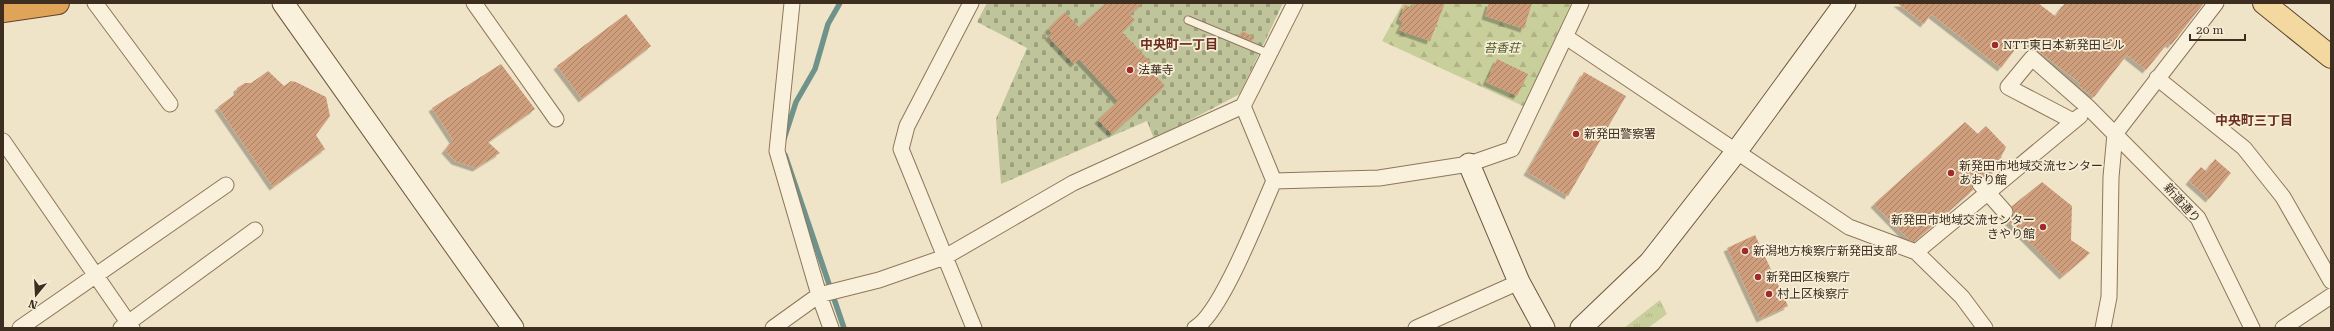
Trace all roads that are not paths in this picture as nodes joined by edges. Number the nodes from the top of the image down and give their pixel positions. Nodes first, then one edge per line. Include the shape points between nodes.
1 (58, 3) edge
2 (95, 3) edge
3 (283, 3) edge
4 (474, 3) edge
5 (792, 3) edge
6 (971, 3) edge
7 (1295, 3) edge
8 (1582, 3) edge
9 (1845, 3) edge
10 (2216, 3) edge
11 (2264, 3) edge
12 (3, 11) edge
13 (1188, 20) dead end
14 (1566, 37) junction
15 (1270, 54) junction
16 (2331, 57) edge
17 (2157, 78) junction
18 (170, 104) dead end
19 (1243, 106) junction
20 (2089, 108) junction
21 (556, 119) dead end
22 (2073, 121) junction
23 (2115, 134) junction
24 (3, 141) edge
25 (1736, 152) junction
26 (1469, 164) junction
27 (1274, 181) junction
28 (1980, 184) dead end
29 (226, 185) dead end
30 (2005, 212) dead end
31 (255, 230) dead end
32 (1916, 252) junction
33 (945, 257) junction
34 (96, 277) junction
35 (2331, 281) edge
36 (1520, 282) junction
37 (819, 295) junction
38 (2331, 296) edge
39 (127, 326) edge
40 (20, 328) edge
41 (513, 328) edge
42 (773, 328) edge
43 (831, 328) edge
44 (974, 328) edge
45 (1195, 328) edge
46 (1416, 328) edge
47 (1544, 328) edge
48 (1581, 328) edge
49 (1985, 328) edge
50 (2103, 328) edge
51 (2252, 328) edge
52 (2283, 328) edge

1 - 12 highway
2 - 18 street
3 - 41 street
4 - 21 street
5 - 37 street via 777,151
6 - 33 street via 907,126 901,149
7 - 15 street
8 - 14 street
9 - 25 street
10 - 17 street
11 - 16 main road
13 - 15 lane
14 - 25 street
14 - 26 street via 1512,149
15 - 19 street
17 - 23 street
17 - 35 street via 2244,148 2283,197
19 - 27 street
19 - 33 street via 1073,183
20 - 22 street
20 - 22 street, 新道通り via 2032,58 2008,87
20 - 23 street, 新道通り
22 - 32 street
23 - 50 street via 2111,177 2109,297
23 - 51 street, 新道通り via 2198,218
24 - 34 street
25 - 32 street via 1849,227
25 - 48 street via 1650,262
26 - 27 street via 1380,178
26 - 36 street
27 - 45 street via 1222,296 1203,324
28 - 30 street
29 - 34 street
31 - 39 street
32 - 49 street via 1962,297
33 - 37 street via 879,280
33 - 44 street
34 - 39 street
34 - 40 street
36 - 46 street
36 - 47 street
37 - 42 street
37 - 43 street
38 - 52 street

